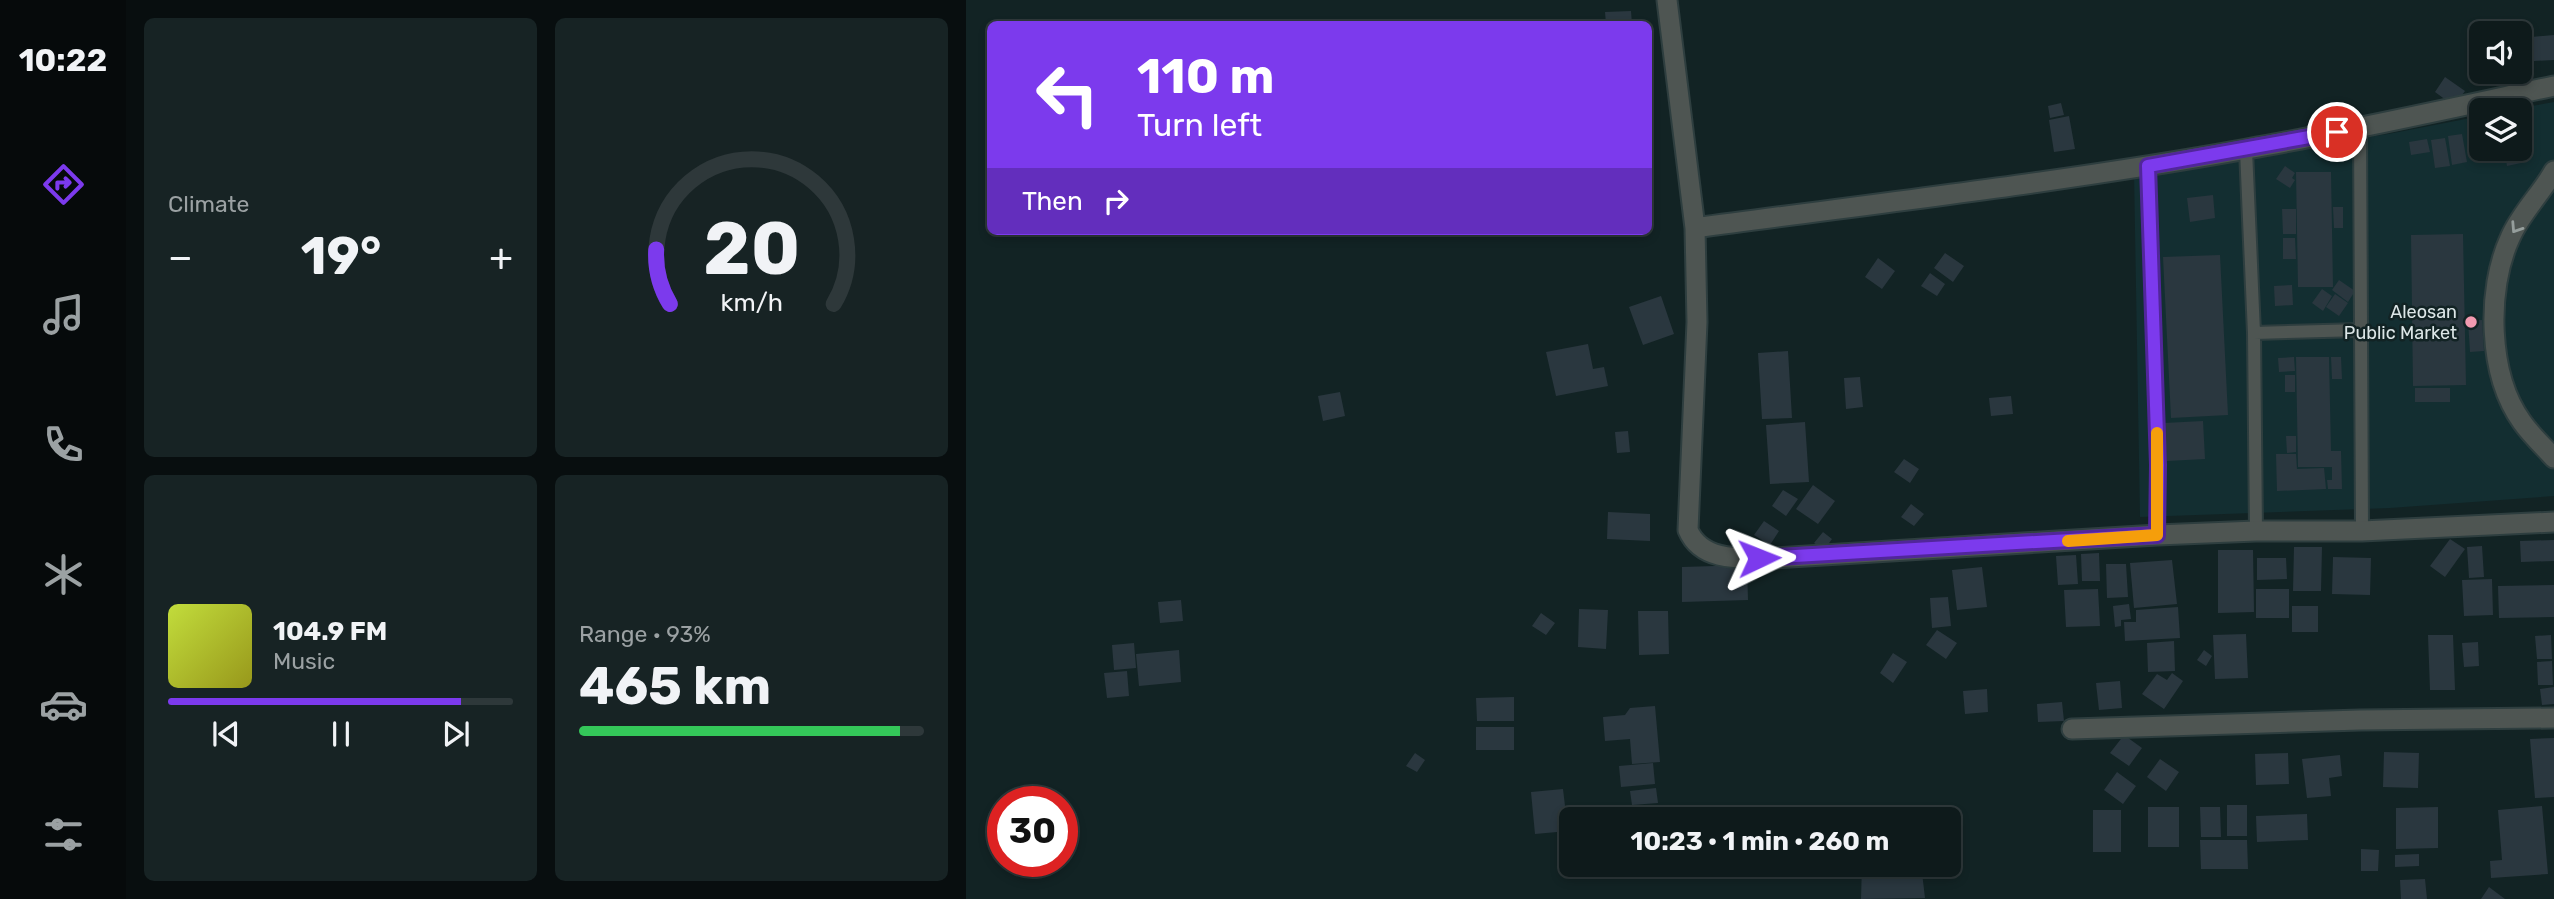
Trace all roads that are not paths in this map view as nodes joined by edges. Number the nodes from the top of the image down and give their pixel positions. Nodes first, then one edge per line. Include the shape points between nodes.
1 (1667, 0) edge
2 (2554, 86) edge
3 (2360, 128) junction
4 (2246, 150) junction
5 (2148, 166) junction
6 (2554, 171) edge
7 (1695, 228) junction
8 (2361, 330) junction
9 (2254, 333) junction
10 (2554, 458) edge
11 (2554, 522) edge
12 (2256, 531) junction
13 (2362, 531) junction
14 (2157, 535) junction
15 (2554, 718) edge
16 (2072, 729) dead end

1 - 7 street
2 - 3 street
3 - 4 street
3 - 8 lane
4 - 5 street
4 - 9 lane
5 - 7 street
5 - 14 lane
6 -> 10 street via 2510,236 2496,275 2495,319 2498,372 2521,422
7 - 14 street via 1697,322 1688,530 1699,548 1710,554 1774,558
8 - 9 lane
8 - 13 lane
9 - 12 lane
11 - 13 street
12 - 13 street
12 - 14 street
15 - 16 street

